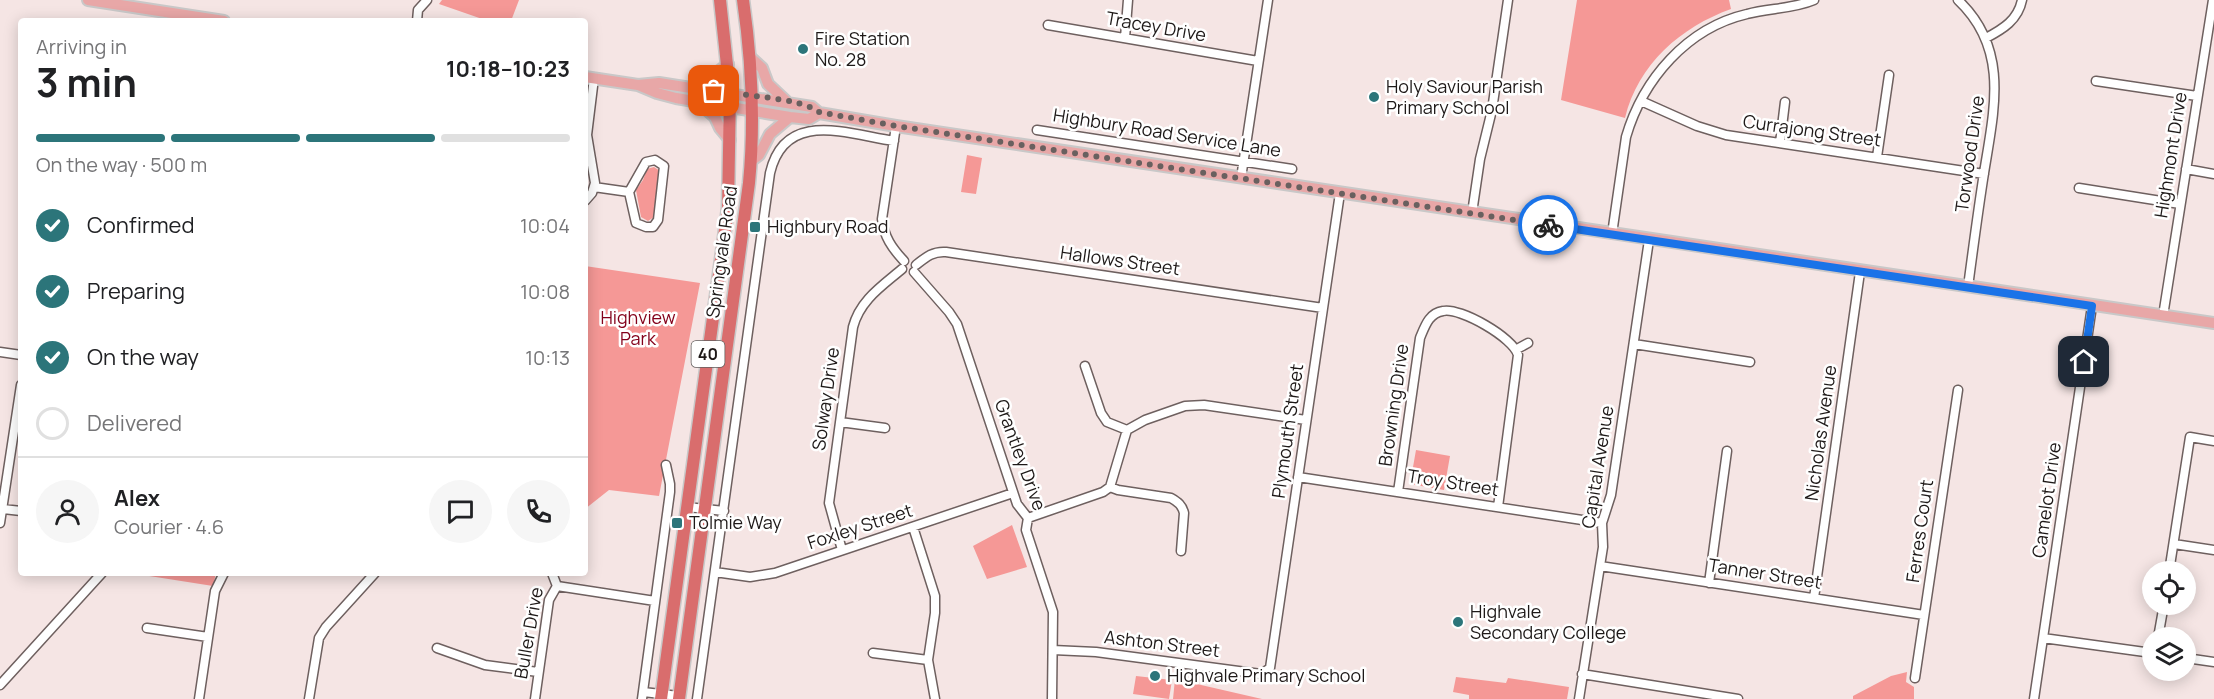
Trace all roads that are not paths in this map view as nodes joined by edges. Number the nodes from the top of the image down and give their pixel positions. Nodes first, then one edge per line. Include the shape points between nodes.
1 (88, 0) edge
2 (426, 0) edge
3 (720, 0) edge
4 (743, 0) edge
5 (1128, 0) edge
6 (1268, 0) edge
7 (1509, 0) edge
8 (1814, 0) edge
9 (1958, 0) edge
10 (2022, 0) edge
11 (2213, 0) edge
12 (1782, 4) edge
13 (205, 18) edge
14 (417, 18) edge
15 (1048, 25) dead end
16 (1125, 38) junction
17 (1986, 38) junction
18 (751, 58) junction
19 (1258, 61) junction
20 (728, 64) junction
21 (1889, 75) dead end
22 (590, 78) edge
23 (2096, 81) dead end
24 (638, 85) junction
25 (690, 87) junction
26 (729, 93) junction
27 (753, 96) junction
28 (2198, 96) junction
29 (1641, 100) junction
30 (699, 102) junction
31 (787, 102) junction
32 (1785, 102) dead end
33 (730, 107) junction
34 (588, 111) edge
35 (753, 111) junction
36 (819, 112) junction
37 (790, 117) junction
38 (896, 126) junction
39 (1037, 130) dead end
40 (730, 140) junction
41 (894, 141) junction
42 (1780, 143) junction
43 (588, 149) edge
44 (1877, 157) junction
45 (751, 161) junction
46 (1244, 162) junction
47 (2186, 169) junction
48 (1292, 170) dead end
49 (1984, 174) junction
50 (2214, 174) edge
51 (1241, 178) junction
52 (594, 187) junction
53 (2079, 188) dead end
54 (629, 192) junction
55 (1340, 193) junction
56 (588, 196) edge
57 (2180, 204) junction
58 (1472, 213) junction
59 (1612, 234) junction
60 (1648, 240) junction
61 (903, 265) junction
62 (915, 268) junction
63 (1860, 272) junction
64 (1968, 287) junction
65 (2092, 306) junction
66 (1323, 308) junction
67 (2163, 316) junction
68 (2214, 323) edge
69 (1528, 343) dead end
70 (1634, 344) junction
71 (1517, 349) junction
72 (0, 352) edge
73 (18, 355) edge
74 (1750, 362) dead end
75 (1085, 366) dead end
76 (1958, 390) dead end
77 (18, 406) edge
78 (1306, 420) junction
79 (840, 422) junction
80 (885, 428) dead end
81 (1127, 430) junction
82 (2214, 441) edge
83 (1727, 451) dead end
84 (666, 465) dead end
85 (1298, 477) junction
86 (1110, 487) junction
87 (1013, 492) junction
88 (1398, 492) junction
89 (687, 507) junction
90 (1498, 507) junction
91 (3, 509) junction
92 (705, 509) junction
93 (18, 511) edge
94 (724, 511) junction
95 (1028, 518) junction
96 (1602, 523) junction
97 (0, 524) edge
98 (913, 527) junction
99 (2174, 544) junction
100 (842, 550) junction
101 (2214, 550) edge
102 (1181, 551) dead end
103 (2171, 561) edge
104 (1600, 566) junction
105 (715, 572) junction
106 (99, 576) edge
107 (222, 576) edge
108 (372, 576) edge
109 (553, 576) edge
110 (1709, 582) junction
111 (556, 586) junction
112 (1814, 598) junction
113 (655, 601) junction
114 (1924, 615) junction
115 (147, 628) dead end
116 (208, 637) junction
117 (2043, 638) junction
118 (438, 648) dead end
119 (1053, 651) junction
120 (2142, 652) edge
121 (873, 653) dead end
122 (2196, 659) edge
123 (928, 660) junction
124 (2214, 662) edge
125 (538, 672) junction
126 (1266, 672) joint
127 (1582, 674) junction
128 (1915, 678) dead end
129 (0, 685) edge
130 (642, 695) edge
131 (662, 697) edge
132 (679, 697) edge
133 (199, 699) edge
134 (309, 699) edge
135 (535, 699) edge
136 (697, 699) edge
137 (935, 699) edge
138 (1052, 699) edge
139 (1579, 699) edge
140 (1738, 699) edge
141 (2034, 699) edge

1 - 13 main road
2 - 14 street
3 - 20 highway, Springvale Road / 40
4 - 18 highway, Springvale Road / 40
5 - 16 street
6 - 19 street
7 - 58 street
8 - 12 street
9 - 17 street, Torwood Drive
10 - 17 street via 2016,17
11 - 28 street, Highmont Drive
12 - 29 street via 1730,19 1697,36 1666,62
15 - 16 street, Tracey Drive
16 - 19 street, Tracey Drive
17 - 49 street, Torwood Drive via 1995,84
18 - 27 highway, Springvale Road / 40
18 - 31 main road via 762,68 768,84
19 - 46 street
20 - 25 main road
20 - 26 highway, Springvale Road / 40
21 - 44 street
22 - 24 main road
22 - 34 street
23 - 28 street
24 - 25 main road
24 - 30 main road
25 - 26 main road
26 - 27 main road
26 - 33 highway, Springvale Road / 40
27 - 31 main road
27 - 35 highway, Springvale Road / 40
28 - 47 street, Highmont Drive
29 - 42 street, Currajong Street via 1726,135
29 - 59 street via 1626,137
30 - 33 main road
30 - 40 main road
31 - 36 main road
32 - 42 street
33 - 35 main road
33 - 40 highway, Springvale Road / 40
35 - 37 main road
35 - 45 highway, Springvale Road / 40
36 - 37 main road via 809,119
36 - 38 main road
37 - 45 main road via 770,134 759,155
38 - 41 street
38 - 51 main road
39 - 46 street, Highbury Road Service Lane
40 - 89 highway, Springvale Road / 40 via 727,216
41 - 61 street via 882,219 884,233
41 - 94 street, Springvale Road via 818,130 790,138 775,155
42 - 44 street, Currajong Street
43 - 52 street
44 - 49 street, Currajong Street
45 - 92 highway, Springvale Road / 40
46 - 48 street, Highbury Road Service Lane
46 - 51 street
47 - 50 street
47 - 57 street, Highmont Drive
49 - 64 street, Torwood Drive
51 - 55 main road
52 - 54 street
52 - 56 street
53 - 57 street
54 - 54 street via 646,162 655,160 664,165 658,220 653,227 636,223
55 - 58 main road
55 - 66 street, Plymouth Street
57 - 67 street, Highmont Drive
58 - 59 main road
59 - 60 main road
60 - 63 main road
60 - 70 street, Capital Avenue
61 - 62 street via 913,261
61 - 79 street, Solway Drive via 859,310
62 - 66 street, Hallows Street via 937,251
62 - 87 street, Grantley Drive via 957,324
63 - 64 main road
63 - 112 street, Nicholas Avenue
64 - 65 main road
65 - 67 main road
65 - 117 street, Camelot Drive
66 - 78 street, Plymouth Street
67 - 68 main road
69 - 71 street
70 - 74 street
70 - 96 street, Capital Avenue via 1611,495
71 - 88 street, Browning Drive via 1508,339 1456,310 1444,310 1428,320 1420,338
71 - 90 street
72 - 73 street
75 - 81 street via 1101,413 1107,422
76 - 114 street, Ferres Court
77 - 91 street
78 - 81 street via 1204,405 1185,406
78 - 85 street, Plymouth Street
79 - 80 street
79 - 100 street, Solway Drive via 829,503
81 - 86 street
82 - 99 street via 2190,437
83 - 110 street
84 - 113 street, Springvale Road via 670,492
85 - 88 street, Troy Street
85 - 126 street, Plymouth Street via 1272,663
86 - 95 street
86 - 102 street via 1177,501 1184,513
87 - 95 street, Grantley Drive
87 - 98 street, Foxley Street
88 - 90 street, Troy Street
89 - 92 street
89 - 131 highway, Springvale Road / 40
90 - 96 street, Troy Street
91 - 93 street
91 - 97 street
92 - 94 street
92 - 132 highway, Springvale Road / 40
94 - 105 street, Springvale Road
95 - 119 street, Grantley Drive via 1026,530 1053,612
96 - 104 street, Capital Avenue
98 - 100 street, Foxley Street
98 - 123 street via 935,596
99 - 101 street
99 - 103 street
100 - 105 street, Foxley Street via 765,575
104 - 110 street, Tanner Street
104 - 127 street, Capital Avenue
105 - 136 street, Springvale Road
106 - 129 street
107 - 116 street via 215,591
108 - 134 street via 319,638
109 - 111 street, Buller Drive
110 - 112 street, Tanner Street
111 - 113 street
111 - 125 street, Buller Drive via 549,600
112 - 114 street, Tanner Street
113 - 130 street, Springvale Road
114 - 128 street, Ferres Court
115 - 116 street
116 - 133 street
117 - 120 street
117 - 141 street, Camelot Drive
118 - 125 street via 485,665
119 - 126 street, Ashton Street via 1096,652
119 - 138 street, Grantley Drive
121 - 123 street
122 - 124 street
123 - 137 street
125 - 135 street, Buller Drive
127 - 139 street, Capital Avenue
127 - 140 street
130 - 131 street, Springvale Road
131 - 132 street, Springvale Road

